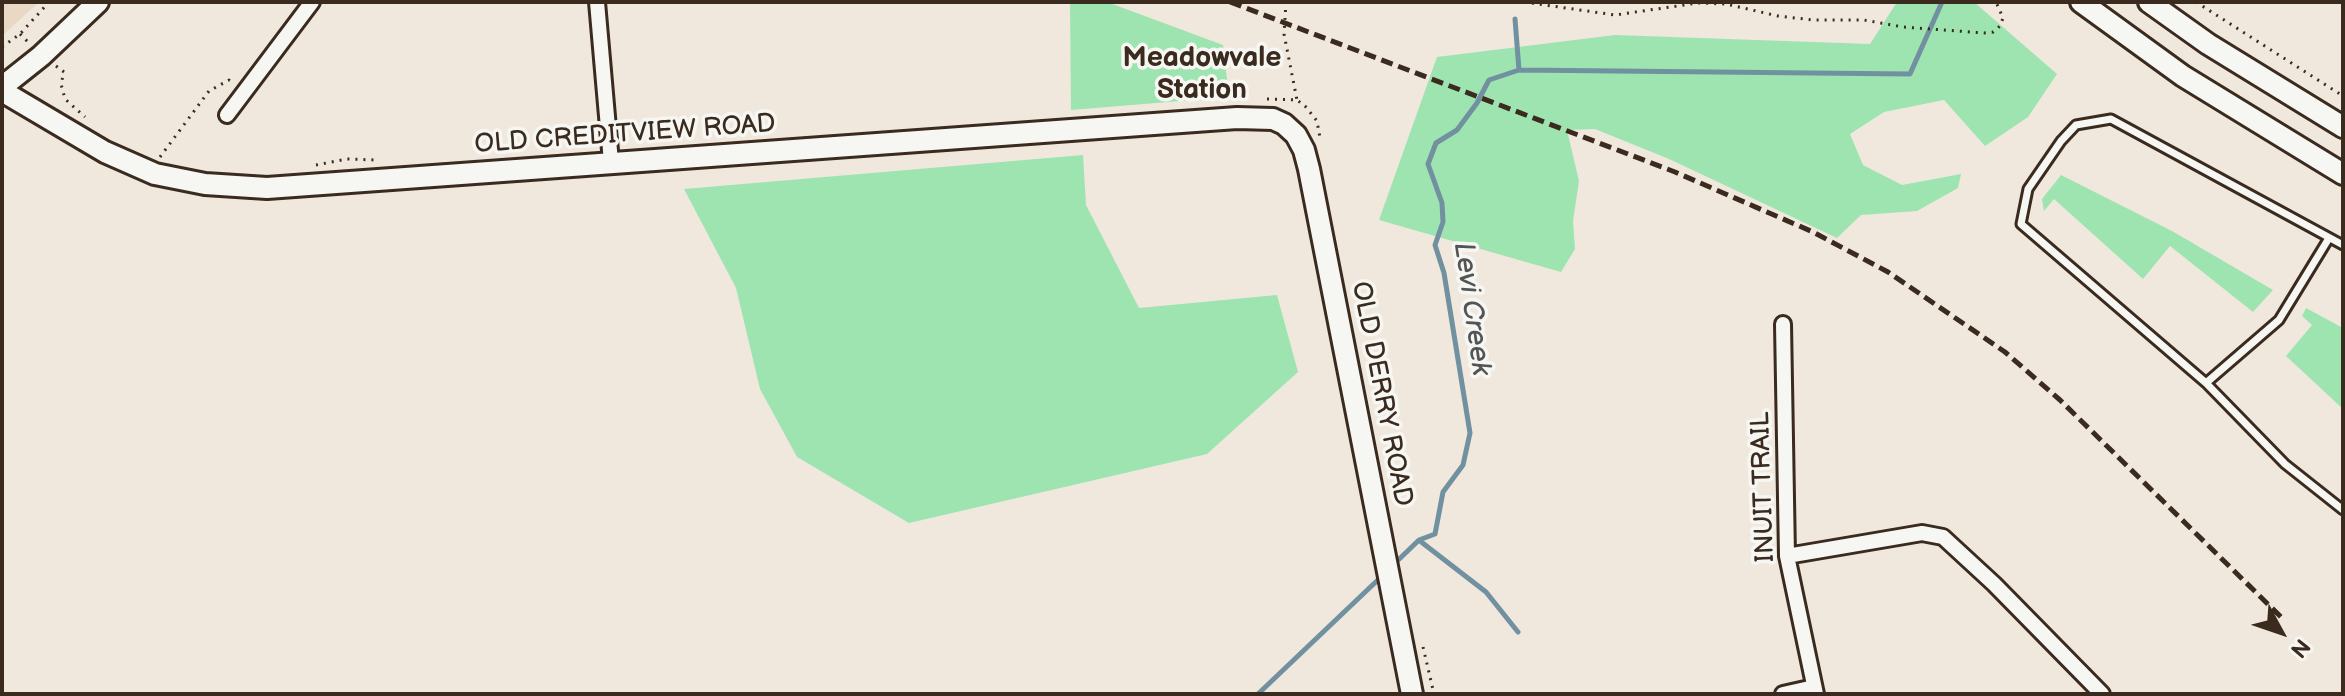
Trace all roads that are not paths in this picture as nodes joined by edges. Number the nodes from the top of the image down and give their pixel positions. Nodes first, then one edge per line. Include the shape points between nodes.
1 (98, 2) edge
2 (312, 2) edge
3 (597, 2) edge
4 (2081, 2) edge
5 (2149, 2) edge
6 (2, 89) edge
7 (227, 115) dead end
8 (1273, 119) joint
9 (2343, 127) edge
10 (611, 162) junction
11 (2343, 174) edge
12 (2329, 238) junction
13 (2343, 245) edge
14 (1783, 324) dead end
15 (2206, 383) junction
16 (2343, 510) edge
17 (1787, 556) junction
18 (1815, 690) edge
19 (1412, 694) edge
20 (1783, 694) edge
21 (2102, 694) edge

1 - 6 street
2 - 7 street
3 - 10 street
4 - 11 street via 2183,76
5 - 9 street
6 - 10 street, OLD CREDITVIEW ROAD via 105,152 155,174 205,184 267,188
8 - 10 street, OLD CREDITVIEW ROAD
8 - 19 street, OLD DERRY ROAD via 1296,135 1307,159
12 - 13 lane
12 - 15 lane via 2279,320
12 - 15 lane via 2111,119 2076,125 2061,141 2028,189 2021,224
14 - 17 street, INUIT TRAIL
15 - 16 lane via 2285,464
17 - 18 street, INUIT TRAIL
17 - 21 street via 1922,533 1943,537
18 - 20 street

